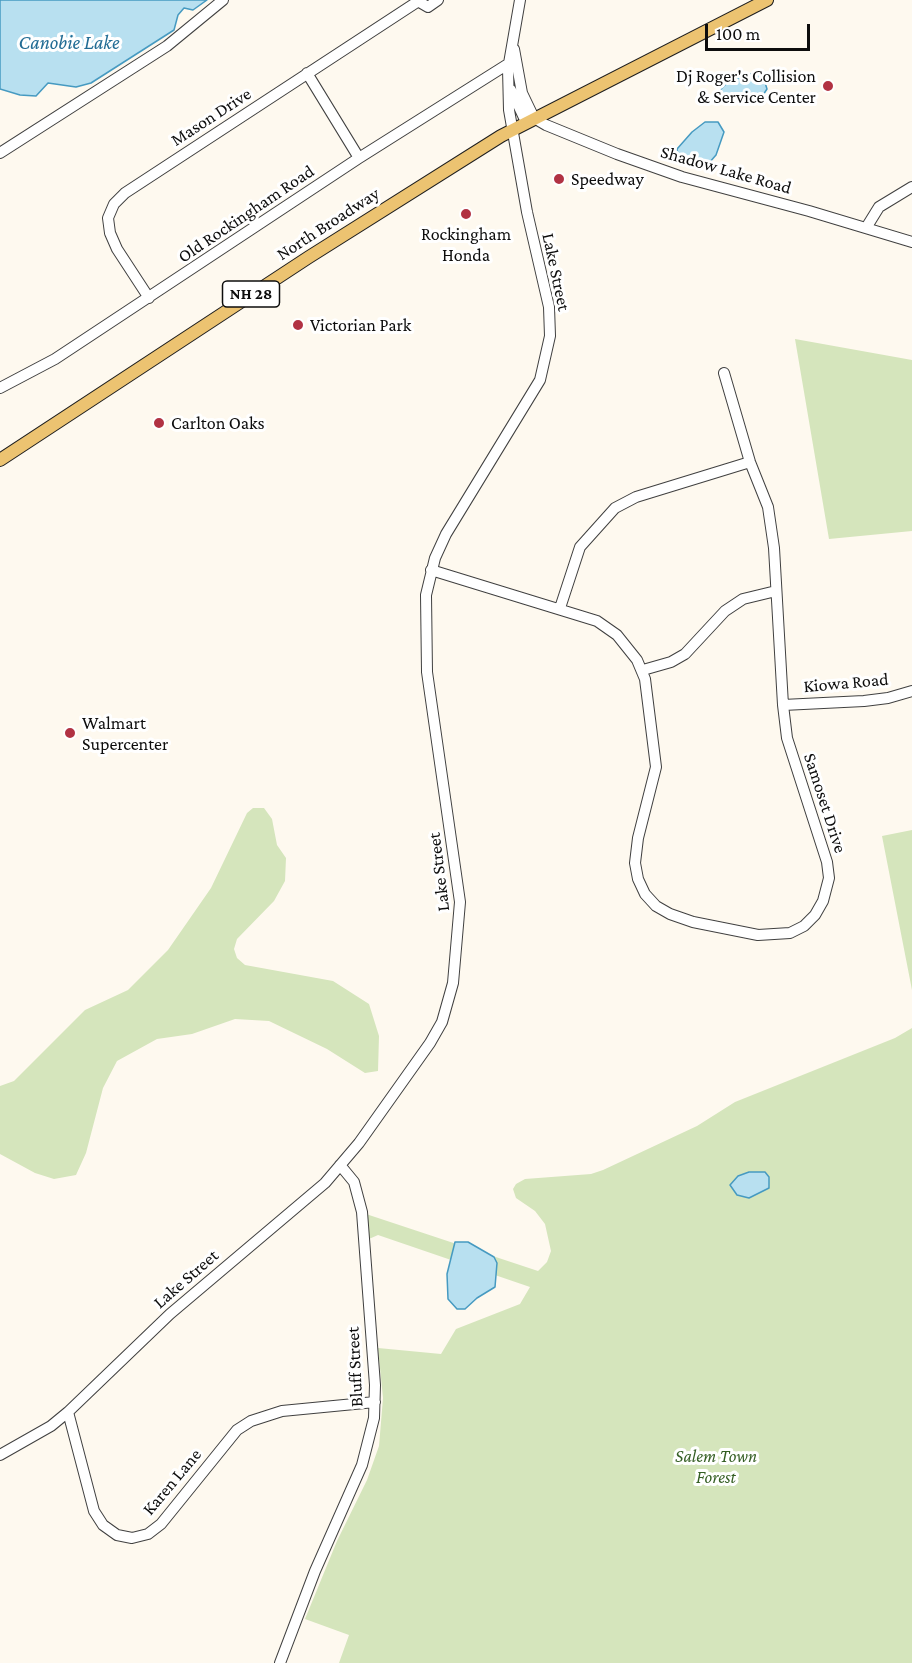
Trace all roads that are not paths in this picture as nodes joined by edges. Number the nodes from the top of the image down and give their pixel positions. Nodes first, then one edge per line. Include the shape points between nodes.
1 (223, 0) edge
2 (438, 0) edge
3 (520, 0) edge
4 (767, 0) edge
5 (417, 1) edge
6 (514, 46) junction
7 (508, 64) junction
8 (307, 73) junction
9 (507, 79) junction
10 (530, 120) junction
11 (514, 129) junction
12 (0, 153) edge
13 (359, 158) junction
14 (912, 187) edge
15 (866, 228) junction
16 (912, 242) edge
17 (148, 298) junction
18 (724, 373) dead end
19 (0, 388) edge
20 (0, 460) edge
21 (750, 462) junction
22 (431, 570) junction
23 (776, 591) junction
24 (560, 608) junction
25 (643, 670) junction
26 (912, 691) edge
27 (783, 705) junction
28 (340, 1165) junction
29 (375, 1402) junction
30 (68, 1412) junction
31 (0, 1455) edge
32 (280, 1663) edge

1 - 12 street via 167,46
2 - 5 street, Mason Drive via 428,7
3 - 6 street
4 - 10 main road, North Broadway / NH 28
5 - 8 street, Mason Drive
6 - 7 street, Lake Street
6 - 10 street
7 - 9 street, Lake Street
7 - 13 street, Old Rockingham Road
8 - 13 street
8 - 17 street, Mason Drive via 114,204 108,218 110,233
9 - 10 street
9 - 11 street, Lake Street
10 - 11 main road, North Broadway / NH 28
10 - 15 street, Shadow Lake Road via 682,177
11 - 20 main road, North Broadway / NH 28 via 406,194
11 - 22 street, Lake Street via 527,212 549,307 548,351 534,393 451,524
13 - 17 street, Old Rockingham Road
14 - 15 street via 879,207
15 - 16 street, Shadow Lake Road
17 - 19 street, Old Rockingham Road via 49,362
18 - 21 street, Samoset Drive
21 - 23 street, Samoset Drive via 768,507
21 - 24 street via 636,497 615,508 580,547
22 - 24 street, Samoset Drive
22 - 28 street, Lake Street via 424,612 427,672 460,902 453,983 442,1022 430,1043
23 - 25 street via 743,599 725,611 685,654
23 - 27 street, Samoset Drive
24 - 25 street, Samoset Drive via 611,630 623,640
25 - 27 street, Samoset Drive via 656,767 638,838 636,866 645,894 656,906 693,922 758,935 790,933 815,915 823,901 829,878 827,862 792,757
26 - 27 street, Kiowa Road via 864,701
28 - 29 street, Bluff Street via 354,1182 362,1212
28 - 30 street, Lake Street via 308,1199 170,1314
29 - 30 street, Karen Lane via 298,1408 251,1421 237,1430 161,1524 148,1534 132,1538 117,1535 103,1525 94,1511
29 - 32 street, Bluff Street via 362,1465 315,1570
30 - 31 street, Lake Street

